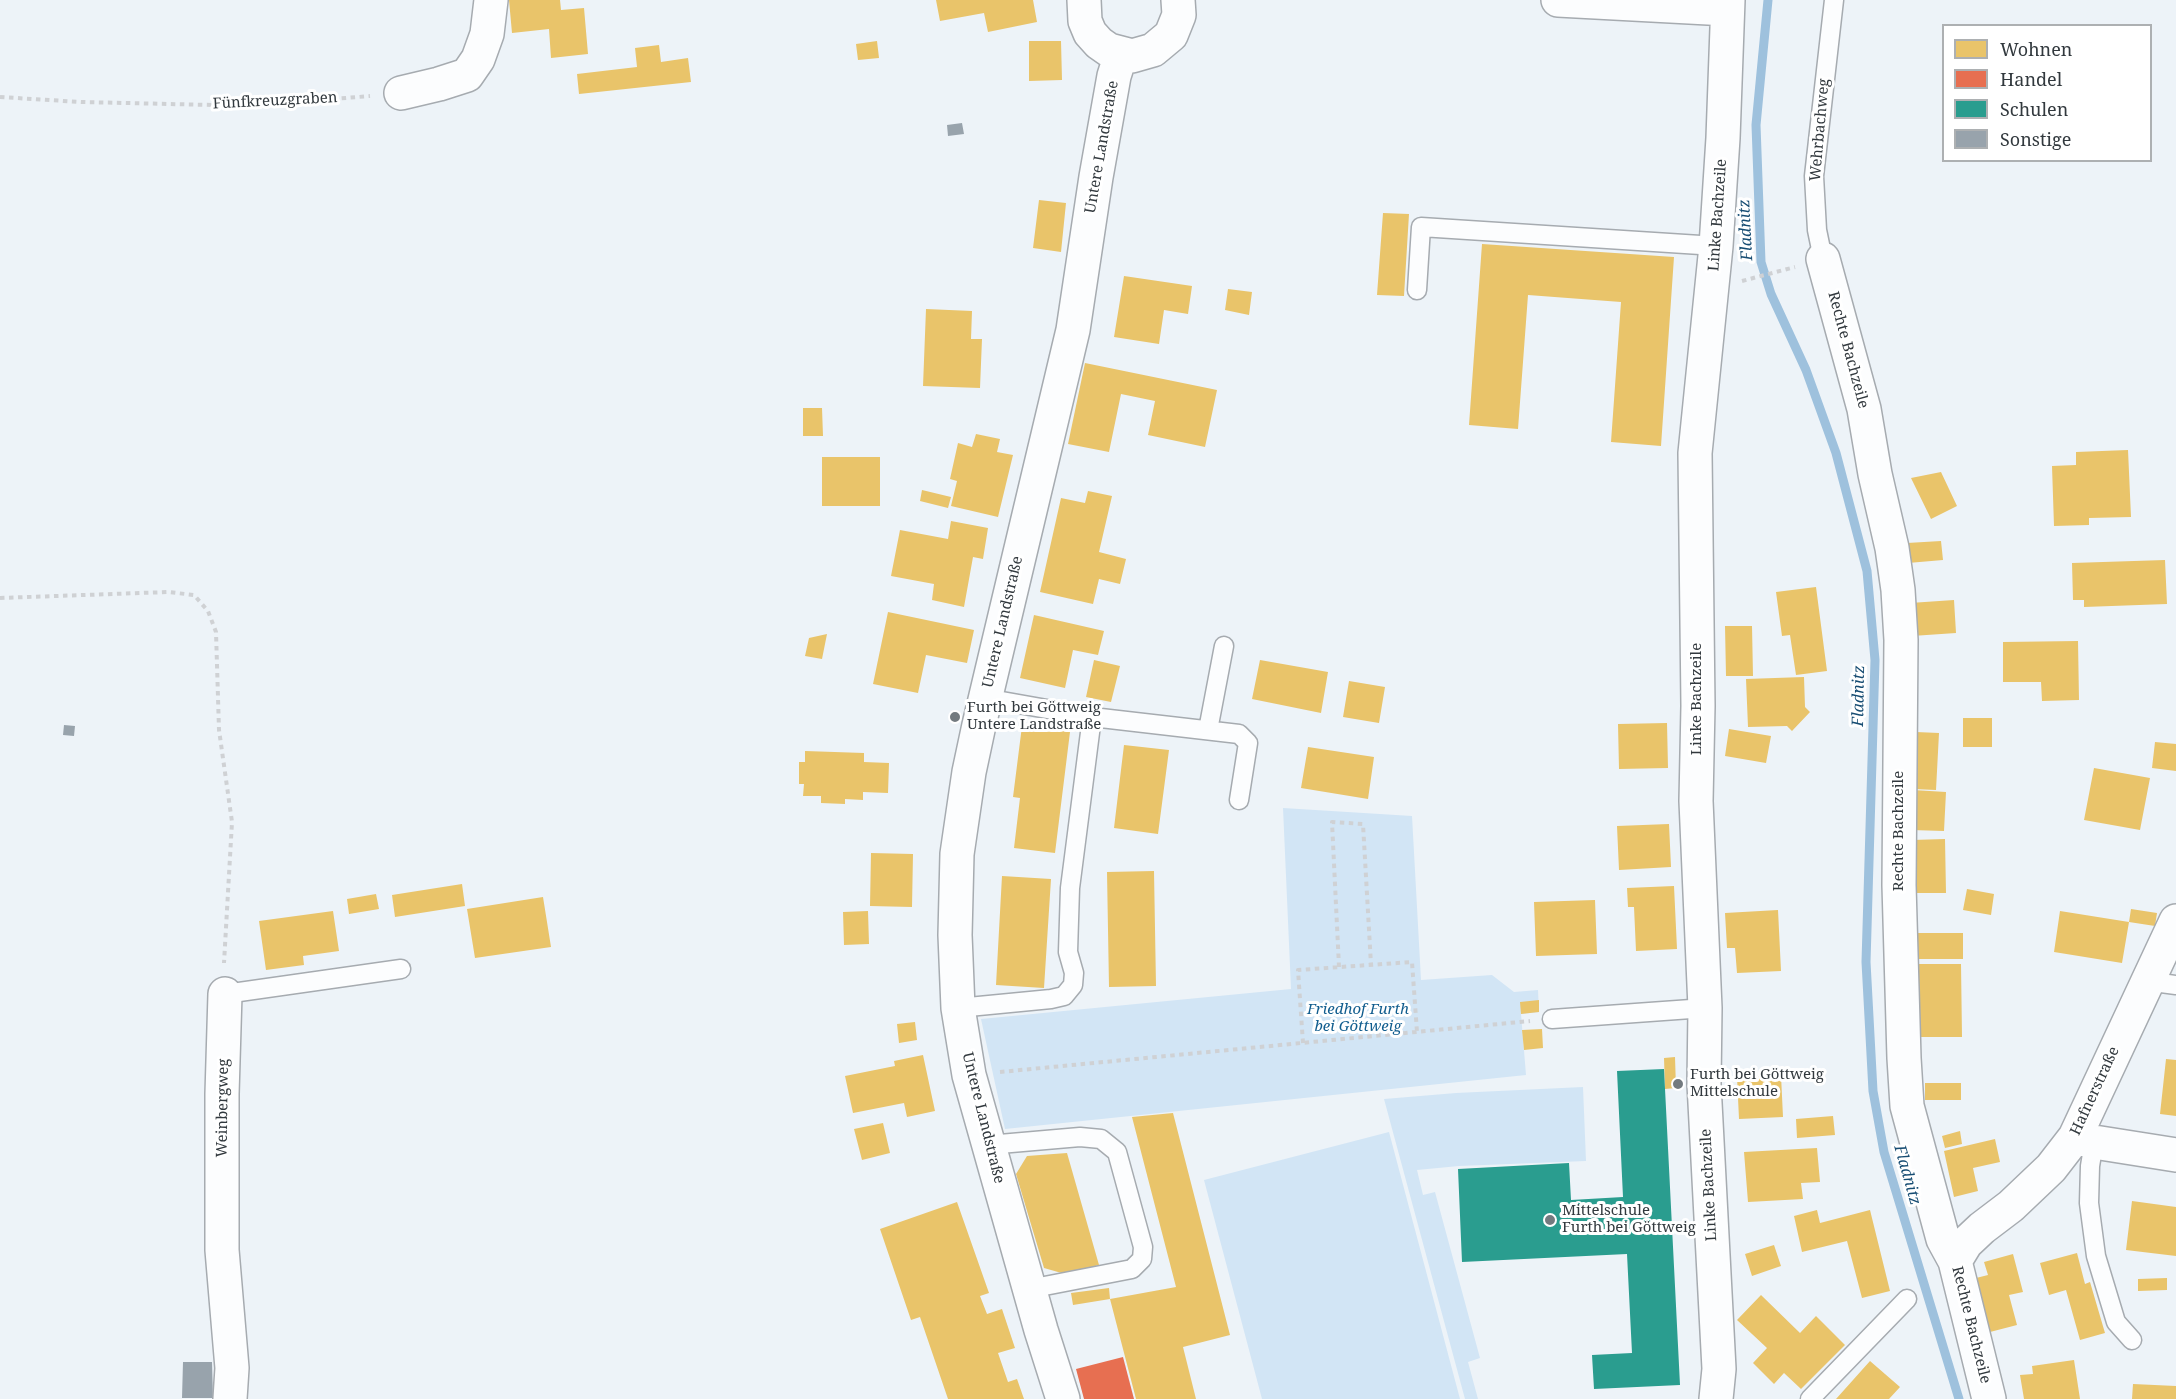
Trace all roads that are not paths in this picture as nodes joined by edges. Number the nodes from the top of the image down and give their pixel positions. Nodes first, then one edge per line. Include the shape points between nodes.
1 (491, 0) edge
2 (1084, 0) edge
3 (1179, 0) edge
4 (1558, 0) edge
5 (1834, 0) edge
6 (1728, 4) edge
7 (1121, 54) junction
8 (401, 93) road end
9 (1716, 246) junction
10 (1823, 259) joint
11 (1417, 290) dead end
12 (1224, 646) dead end
13 (985, 698) junction
14 (1092, 717) junction
15 (1208, 730) junction
16 (1239, 800) dead end
17 (2176, 921) edge
18 (401, 969) dead end
19 (2161, 983) edge
20 (225, 994) joint
21 (958, 1008) junction
22 (1705, 1008) junction
23 (1552, 1019) dead end
24 (2084, 1139) junction
25 (988, 1145) junction
26 (2176, 1155) edge
27 (1955, 1262) junction
28 (1029, 1289) junction
29 (1907, 1299) dead end
30 (2132, 1340) dead end
31 (1714, 1398) edge
32 (230, 1399) edge
33 (1063, 1399) edge
34 (1810, 1399) edge
35 (1989, 1399) edge

1 - 8 street via 487,34 467,75
2 - 7 street via 1090,33 1109,50
3 - 7 street via 1176,26 1163,44 1143,54
4 - 6 street
5 - 10 lane, Wehrbachweg via 1814,176
6 - 9 street, Linke Bachzeile
7 - 13 street, Untere Landstraße via 1112,87 1073,330
9 - 11 lane via 1421,227
9 - 22 street, Linke Bachzeile via 1695,453 1696,801
10 - 27 street, Rechte Bachzeile via 1864,409 1892,548 1901,640 1899,885 1907,1106 1943,1239
12 - 15 lane
13 - 14 lane
13 - 21 street, Untere Landstraße via 957,854
14 - 15 lane
14 - 21 lane via 1070,888 1068,952 1073,985 1064,996 1051,999
15 - 16 lane via 1239,734 1248,744
17 - 19 street, Hafnerstraße
18 - 20 lane
19 - 24 street, Hafnerstraße
20 - 32 street, Weinbergweg via 222,1250 232,1368
21 - 25 street, Untere Landstraße via 969,1075
22 - 23 lane
22 - 31 street, Linke Bachzeile via 1704,1084 1719,1369
24 - 26 street
24 - 27 street, Hafnerstraße via 1966,1243
24 - 30 lane via 2090,1166 2089,1203 2096,1256 2116,1322
25 - 28 street, Untere Landstraße
25 - 28 lane via 1080,1137 1101,1139 1117,1152 1143,1247 1142,1259 1132,1269
27 - 35 street, Rechte Bachzeile
28 - 33 street, Untere Landstraße
29 - 34 lane

